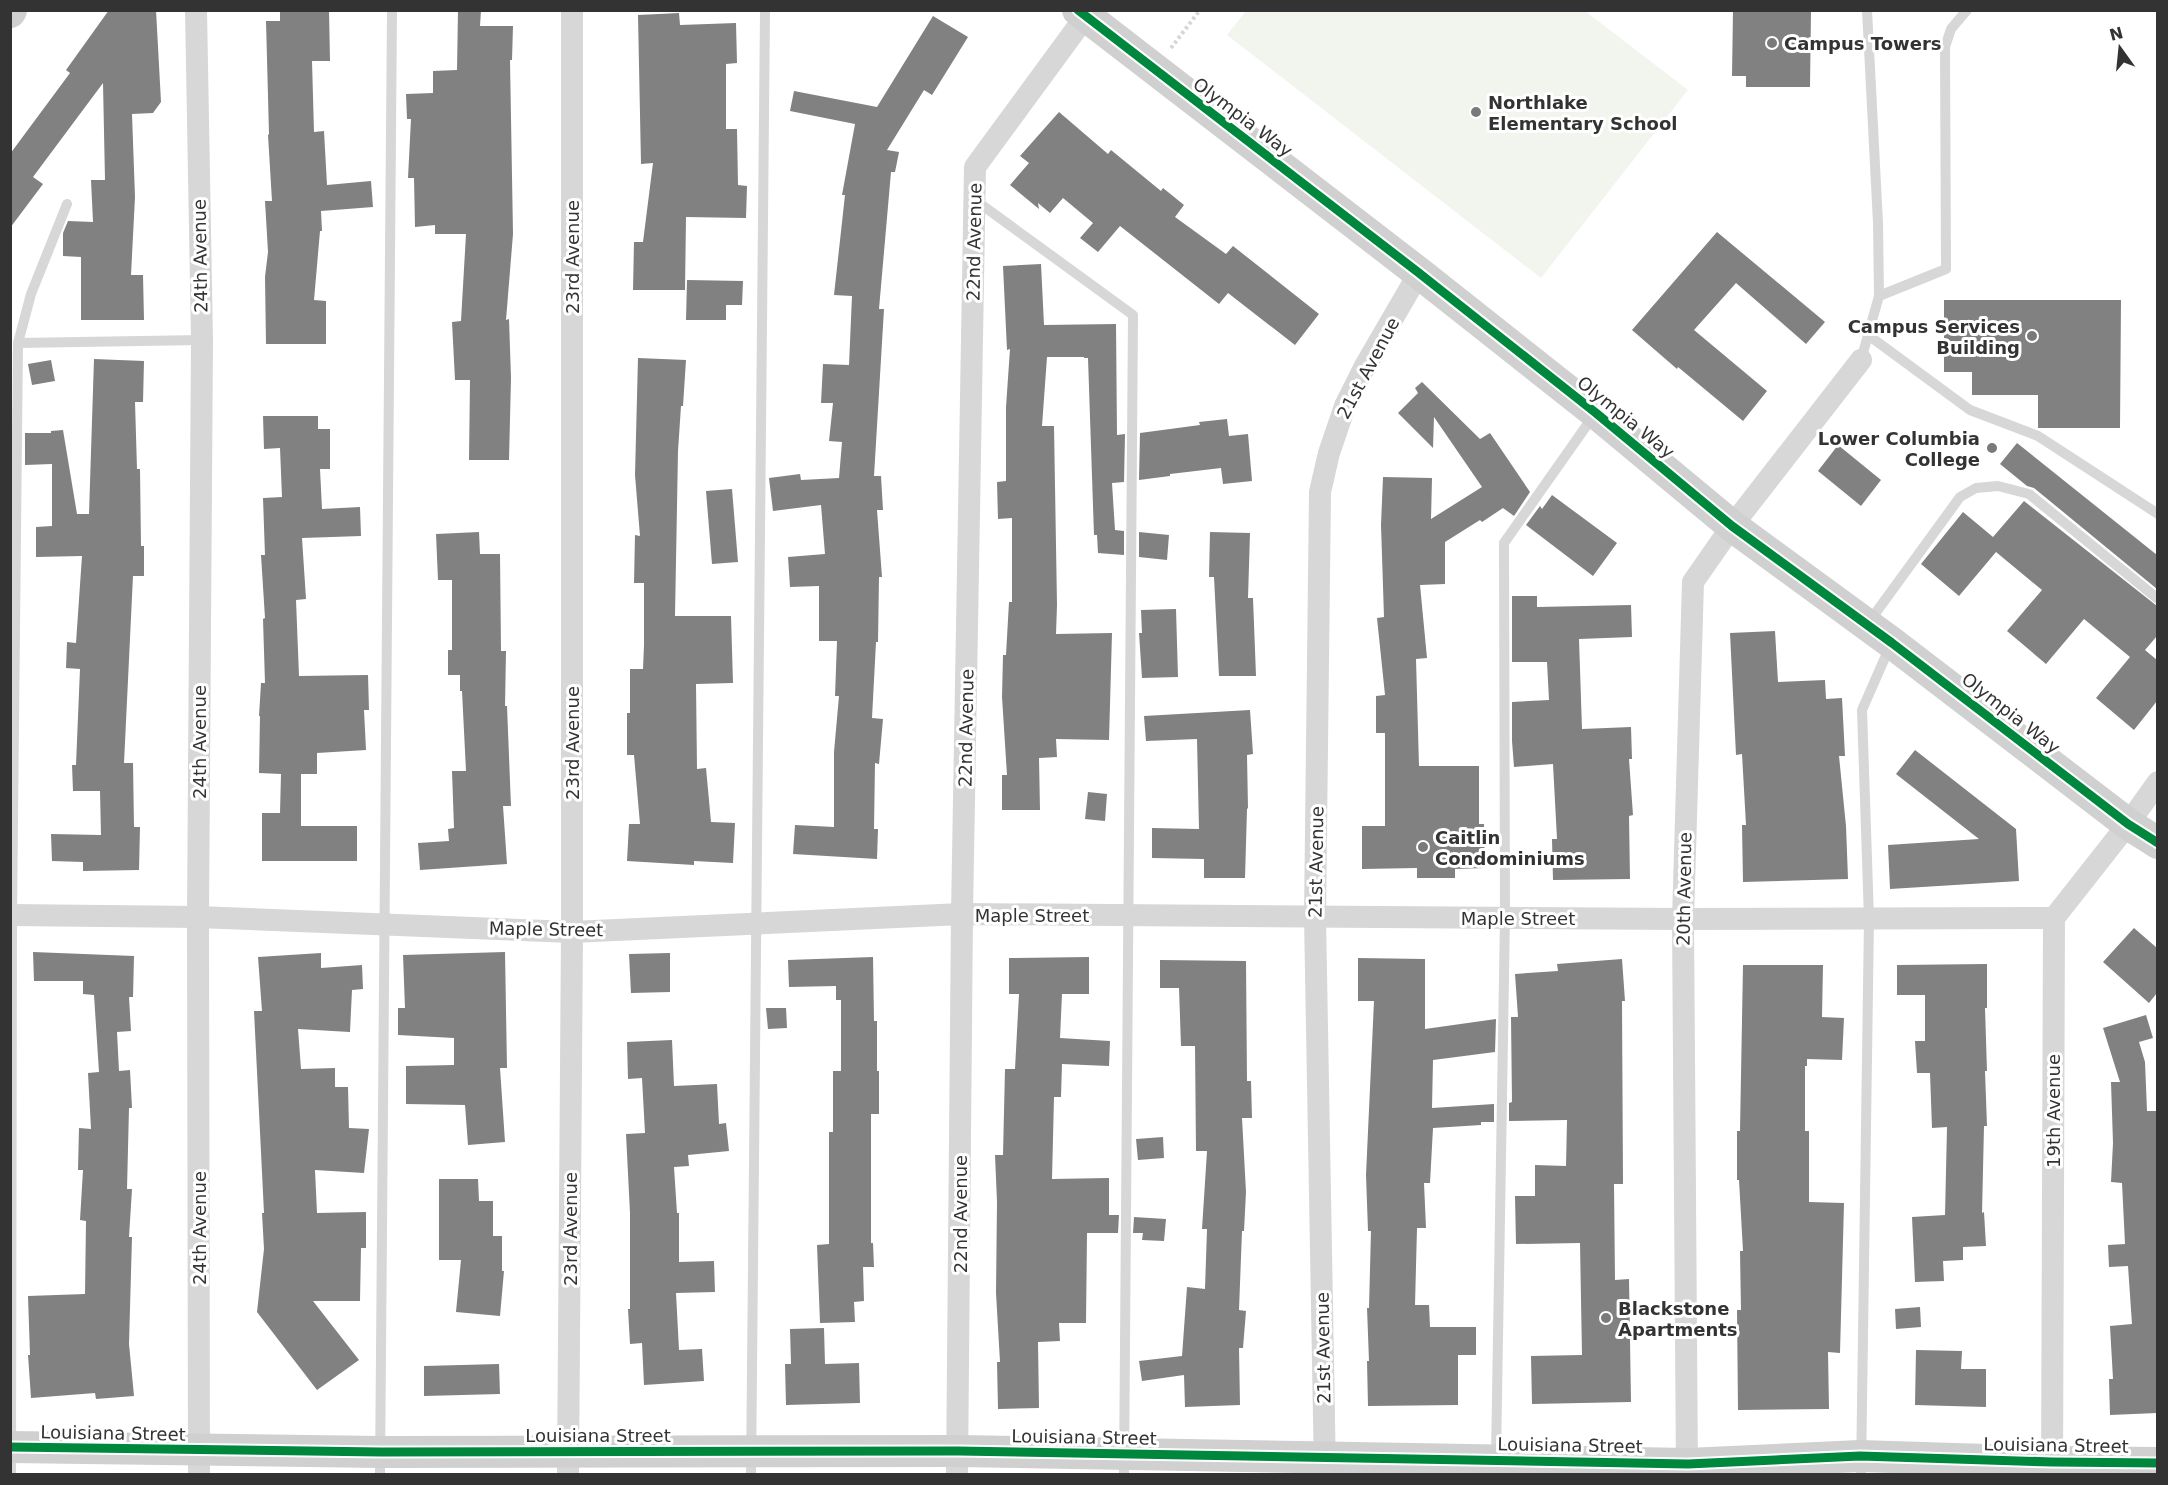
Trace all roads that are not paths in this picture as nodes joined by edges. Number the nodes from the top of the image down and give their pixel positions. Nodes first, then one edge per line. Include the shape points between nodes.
1 (196, 10) edge
2 (392, 10) edge
3 (572, 10) edge
4 (765, 10) edge
5 (1867, 10) edge
6 (1967, 10) edge
7 (1081, 14) edge
8 (975, 200) junction
9 (67, 204) dead end
10 (1419, 273) junction
11 (1879, 296) junction
12 (1868, 335) junction
13 (202, 340) junction
14 (18, 343) junction
15 (1861, 360) joint
16 (1596, 413) junction
17 (2157, 514) edge
18 (1732, 526) junction
19 (2157, 599) edge
20 (1867, 624) junction
21 (1892, 643) junction
22 (2157, 782) edge
23 (2128, 824) junction
24 (2157, 843) edge
25 (962, 914) junction
26 (11, 915) edge
27 (1128, 915) junction
28 (1315, 916) junction
29 (1504, 917) junction
30 (198, 918) junction
31 (2054, 918) junction
32 (1683, 919) junction
33 (1869, 919) junction
34 (386, 924) junction
35 (755, 924) junction
36 (572, 932) junction
37 (11, 1447) edge
38 (1496, 1460) junction
39 (200, 1463) edge
40 (380, 1463) edge
41 (568, 1463) edge
42 (751, 1463) edge
43 (958, 1463) edge
44 (2157, 1463) edge
45 (1125, 1464) edge
46 (1861, 1465) edge
47 (1325, 1466) edge
48 (2052, 1468) edge
49 (1688, 1469) edge
50 (11, 1474) edge

1 - 13 street, 24th Avenue
2 - 34 lane
3 - 36 street, 23rd Avenue
4 - 35 lane
5 - 11 lane
6 - 11 lane via 1951,29 1945,46 1946,269
7 - 8 street, 22nd Avenue via 975,167
7 - 10 street, Olympia Way
8 - 25 street, 22nd Avenue
8 - 27 lane via 1133,315
9 - 14 lane via 31,294
10 - 16 street, Olympia Way
10 - 28 street, 21st Avenue via 1345,406 1320,492
11 - 12 lane
12 - 15 lane
12 - 17 lane via 1970,410 2038,436
13 - 14 lane
13 - 30 street, 24th Avenue
14 - 26 lane
15 - 18 street, 20th Avenue
16 - 18 street, Olympia Way
16 - 29 lane via 1504,543
18 - 20 street, Olympia Way
18 - 32 street, 20th Avenue via 1693,582
19 - 20 lane via 2029,494 1998,486 1976,489 1960,497
20 - 21 street, Olympia Way
21 - 23 street, Olympia Way
21 - 33 lane via 1862,710
22 - 23 street
23 - 24 street, Olympia Way
23 - 31 street
25 - 27 street, Maple Street
25 - 35 street, Maple Street
25 - 43 street, 22nd Avenue
26 - 30 street, Maple Street
26 - 37 lane
27 - 28 street, Maple Street
27 - 45 lane
28 - 29 street, Maple Street
28 - 47 street, 21st Avenue
29 - 32 street, Maple Street
29 - 38 lane
30 - 34 street, Maple Street
30 - 39 street, 24th Avenue
31 - 33 street, Maple Street
31 - 48 street, 19th Avenue
32 - 33 street, Maple Street
32 - 49 street, 20th Avenue
33 - 46 lane
34 - 36 street, Maple Street
34 - 40 lane
35 - 36 street, Maple Street
35 - 42 lane
36 - 41 street, 23rd Avenue
37 - 39 street, Louisiana Street
37 - 50 lane
38 - 47 street, Louisiana Street
38 - 49 street, Louisiana Street
39 - 40 street, Louisiana Street
40 - 41 street, Louisiana Street
41 - 42 street, Louisiana Street
42 - 43 street, Louisiana Street
43 - 45 street, Louisiana Street
44 - 48 street, Louisiana Street
45 - 47 street, Louisiana Street
46 - 48 street, Louisiana Street
46 - 49 street, Louisiana Street

